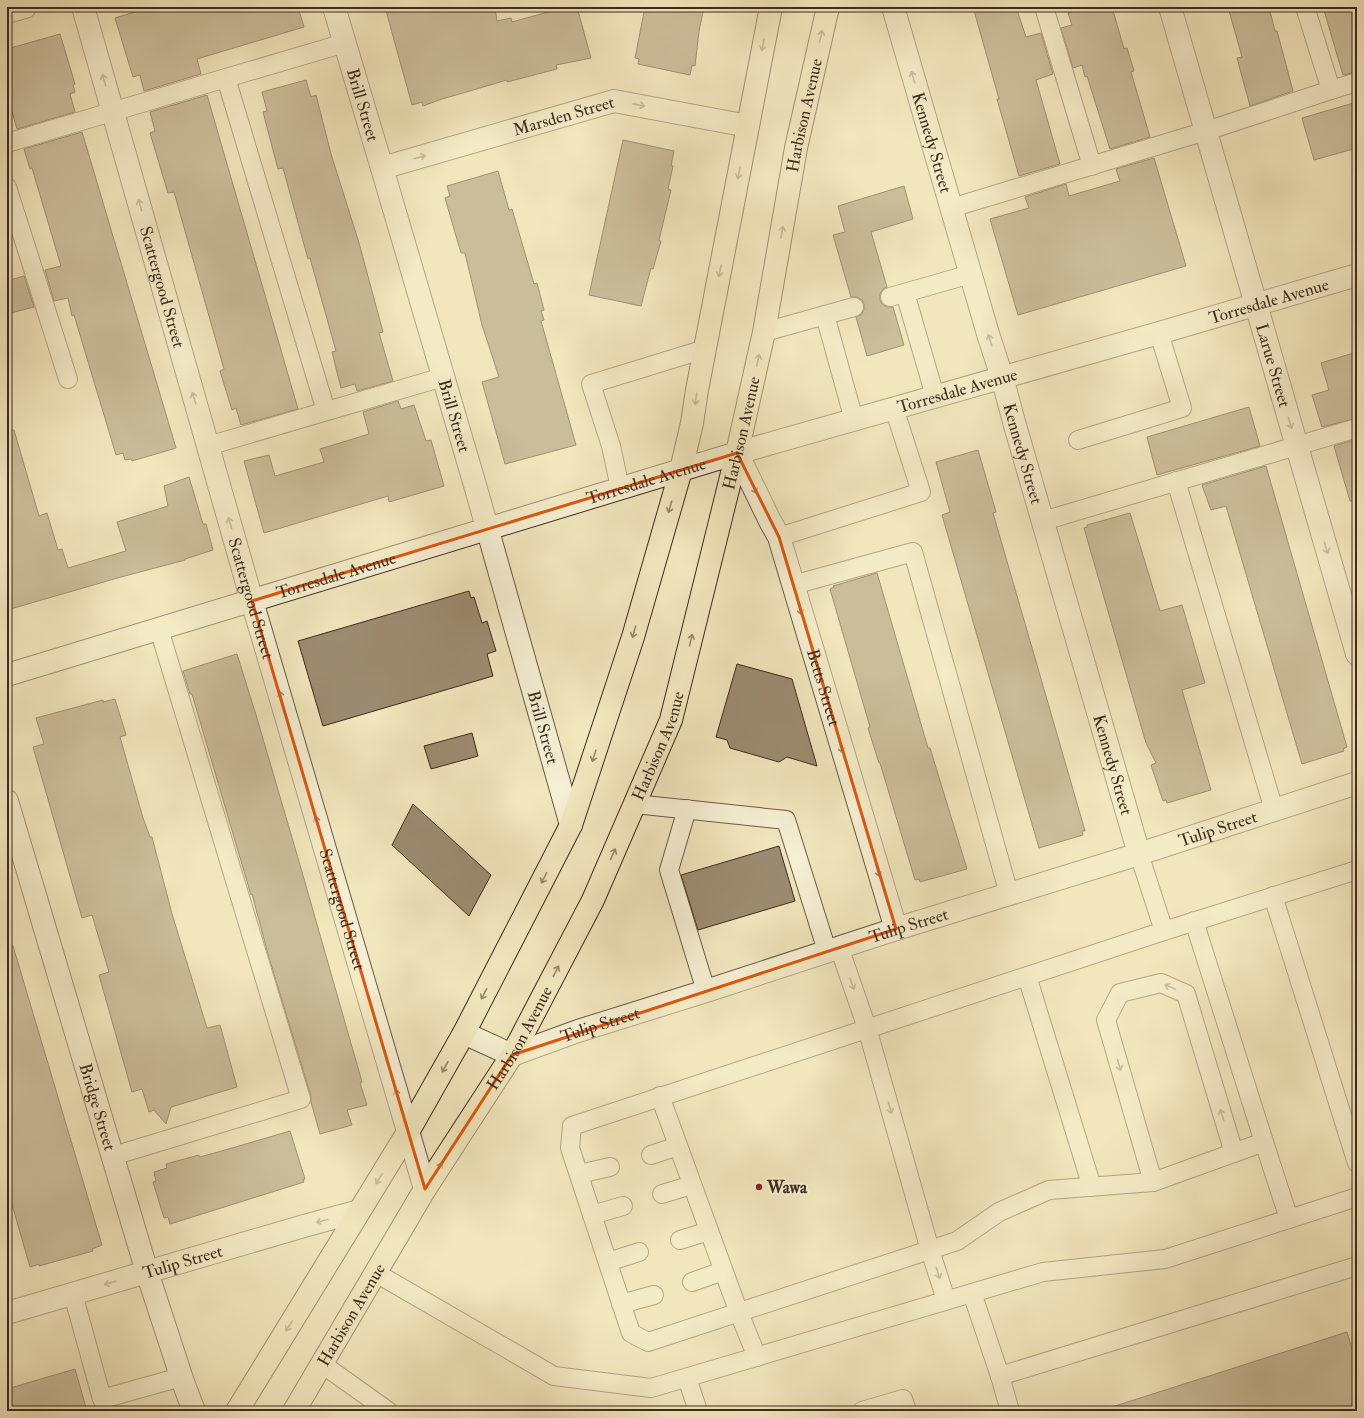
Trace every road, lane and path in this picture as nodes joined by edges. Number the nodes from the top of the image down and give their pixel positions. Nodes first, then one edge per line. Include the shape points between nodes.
1 (25, 7) edge
2 (84, 7) edge
3 (334, 7) edge
4 (770, 7) edge
5 (828, 7) edge
6 (893, 7) edge
7 (1044, 7) edge
8 (1170, 7) edge
9 (1305, 7) edge
10 (7, 12) edge
11 (345, 42) junction
12 (226, 78) junction
13 (1357, 82) edge
14 (1331, 90) junction
15 (113, 112) junction
16 (748, 126) junction
17 (1206, 131) junction
18 (7, 143) edge
19 (1092, 166) junction
20 (382, 168) junction
21 (7, 187) edge
22 (952, 208) junction
23 (971, 274) junction
24 (1357, 275) edge
25 (1257, 305) junction
26 (854, 307) dead end
27 (825, 315) junction
28 (764, 332) junction
29 (1159, 333) junction
30 (705, 349) junction
31 (443, 377) junction
32 (1002, 377) junction
33 (68, 379) dead end
34 (935, 396) junction
35 (894, 408) junction
36 (326, 411) junction
37 (854, 420) junction
38 (1357, 428) edge
39 (1078, 440) dead end
40 (208, 446) junction
41 (1297, 446) junction
42 (737, 453) junction
43 (681, 470) junction
44 (1176, 482) junction
45 (620, 488) junction
46 (1043, 521) junction
47 (487, 528) junction
48 (779, 537) junction
49 (793, 585) junction
50 (252, 601) junction
51 (159, 629) junction
52 (1357, 654) edge
53 (7, 675) edge
54 (1357, 784) edge
55 (7, 801) edge
56 (635, 804) junction
57 (687, 809) junction
58 (1274, 810) junction
59 (571, 825) junction
60 (1139, 854) junction
61 (1357, 870) edge
62 (1009, 894) junction
63 (1273, 896) junction
64 (1194, 921) junction
65 (896, 929) junction
66 (1164, 931) junction
67 (833, 949) junction
68 (1027, 976) junction
69 (706, 991) junction
70 (867, 1028) junction
71 (464, 1033) junction
72 (512, 1055) junction
73 (660, 1096) junction
74 (408, 1132) junction
75 (1264, 1142) junction
76 (678, 1146) junction
77 (1234, 1153) junction
78 (651, 1155) dead end
79 (113, 1156) junction
80 (1357, 1163) edge
81 (610, 1166) dead end
82 (579, 1174) junction
83 (1153, 1182) junction
84 (692, 1185) junction
85 (1092, 1187) junction
86 (425, 1189) junction
87 (662, 1194) dead end
88 (1357, 1197) edge
89 (623, 1206) dead end
90 (359, 1211) junction
91 (592, 1214) junction
92 (1289, 1219) junction
93 (709, 1230) junction
94 (680, 1240) dead end
95 (930, 1250) junction
96 (638, 1252) dead end
97 (608, 1262) junction
98 (1357, 1266) edge
99 (723, 1271) junction
100 (148, 1272) junction
101 (376, 1273) junction
102 (692, 1282) dead end
103 (972, 1293) junction
104 (72, 1294) junction
105 (654, 1295) dead end
106 (946, 1300) junction
107 (622, 1304) junction
108 (739, 1312) junction
109 (7, 1313) edge
110 (757, 1357) junction
111 (322, 1364) junction
112 (1000, 1376) junction
113 (181, 1377) junction
114 (687, 1378) junction
115 (194, 1411) edge
116 (237, 1411) edge
117 (294, 1411) edge
118 (388, 1411) edge
119 (698, 1411) edge
120 (862, 1411) edge
121 (907, 1411) edge
122 (1010, 1411) edge

1 - 10 street
15 -> 2 street, Scattergood Street
3 - 11 street, Brill Street
4 -> 16 main road
28 -> 5 main road, Harbison Avenue via 796,148
22 -> 6 street, Kennedy Street
7 - 19 lane
8 - 17 street, Larue Street
9 - 14 lane
11 - 12 lane
11 - 20 street, Brill Street
12 - 15 lane
12 - 36 lane
13 - 14 lane
14 - 17 lane
15 - 18 lane
40 -> 15 street, Scattergood Street
20 -> 16 street, Marsden Street via 614,101
16 -> 30 main road
17 - 19 lane
17 - 25 street, Larue Street
19 - 22 lane
20 - 31 street, Brill Street
21 - 33 lane
22 - 23 street, Kennedy Street
32 -> 23 street, Kennedy Street
23 - 34 lane via 898,295
24 - 25 street, Torresdale Avenue
25 - 29 street, Torresdale Avenue
25 -> 41 street, Larue Street
26 - 27 lane
27 - 28 lane
27 - 37 lane
42 -> 28 main road, Harbison Avenue
29 - 32 street, Torresdale Avenue
29 - 39 lane via 1182,408
30 -> 43 main road
30 - 45 lane via 591,384 611,446
31 - 36 lane
31 - 47 street, Brill Street
32 - 34 street, Torresdale Avenue
32 - 46 street, Kennedy Street
34 - 35 street, Torresdale Avenue
35 - 37 street, Torresdale Avenue
35 - 48 lane via 921,492
36 - 40 lane
37 - 42 street, Torresdale Avenue
38 - 41 lane
50 -> 40 street, Scattergood Street
41 - 44 lane
41 -> 52 street, Larue Street
42 - 43 street, Torresdale Avenue
42 -> 48 street, Betts Street
56 -> 42 main road, Harbison Avenue via 671,720
43 - 45 street, Torresdale Avenue
43 -> 59 main road via 633,637
44 - 46 lane
44 - 58 lane
45 - 47 street, Torresdale Avenue
46 - 60 street, Kennedy Street
47 - 50 street, Torresdale Avenue
47 - 59 street, Brill Street
48 - 49 street, Betts Street
49 - 62 lane via 913,552
49 -> 65 street, Betts Street
50 - 51 street, Torresdale Avenue
74 -> 50 street, Scattergood Street
51 - 53 street, Torresdale Avenue
51 - 79 lane via 301,1100
54 - 58 street, Tulip Street
55 - 79 street, Bridge Street
56 - 57 lane
72 -> 56 main road, Harbison Avenue via 592,900
57 - 67 lane via 786,820
57 - 69 lane via 669,870
58 - 60 street, Tulip Street
59 -> 71 main road
60 - 62 street, Tulip Street
60 - 66 lane
61 - 63 lane
62 - 65 street, Tulip Street
63 - 64 lane
63 - 80 lane
64 - 66 lane
64 - 75 lane
65 - 67 street, Tulip Street
66 - 68 lane
67 - 69 street, Tulip Street
67 -> 70 lane
68 - 70 lane
68 - 85 lane
69 - 72 street, Tulip Street via 578,1031
70 - 73 lane
70 -> 95 lane
71 - 72 street
71 -> 74 main road
86 -> 72 main road, Harbison Avenue
73 - 76 lane
73 - 82 lane via 572,1126 570,1148
74 - 86 street, Scattergood Street
74 -> 90 main road
75 - 77 lane
75 - 92 lane
76 - 78 lane
76 - 84 lane
77 - 83 lane
77 -> 83 lane via 1186,994 1161,983 1120,993 1106,1020
79 - 100 street, Bridge Street
81 - 82 lane
82 - 91 lane
83 - 85 lane
84 - 87 lane
84 - 93 lane
85 - 95 lane via 1049,1190 1000,1212 957,1241
86 - 101 main road, Harbison Avenue
88 - 92 lane
89 - 91 lane
90 -> 100 street, Tulip Street
90 -> 116 main road
91 - 97 lane
92 - 103 lane via 1165,1259 1043,1272
93 - 94 lane
93 - 99 lane
95 -> 106 lane
95 - 108 lane
96 - 97 lane
97 - 107 lane
98 - 112 lane
99 - 102 lane
99 - 108 lane
100 -> 104 street, Tulip Street
100 - 113 street, Bridge Street
101 - 111 main road, Harbison Avenue
101 - 114 lane via 554,1376 651,1388
103 - 106 lane
103 - 112 lane
104 - 109 street, Tulip Street
104 - 113 lane via 102,1399
105 - 107 lane
106 - 110 lane
107 - 108 lane via 631,1333 648,1342
108 - 110 lane
110 - 114 lane
111 - 117 main road, Harbison Avenue
111 - 118 lane
112 - 122 lane
113 - 115 street, Bridge Street
114 - 119 lane
120 - 121 lane via 903,1399

